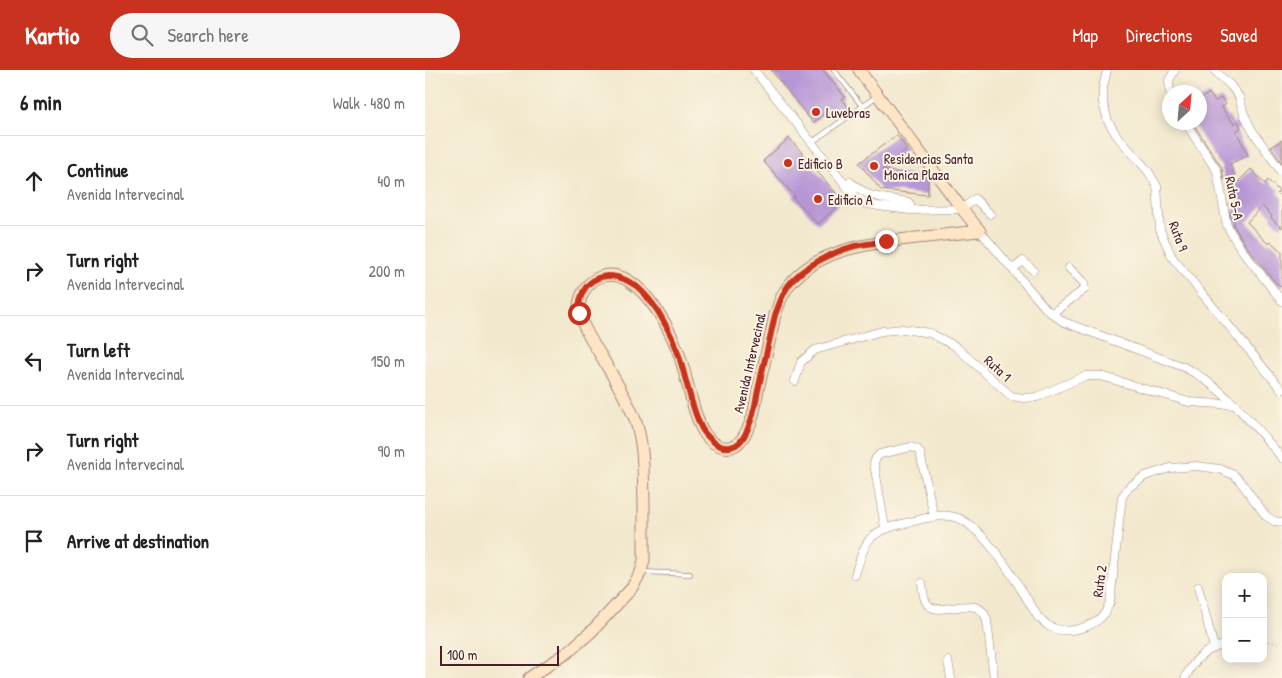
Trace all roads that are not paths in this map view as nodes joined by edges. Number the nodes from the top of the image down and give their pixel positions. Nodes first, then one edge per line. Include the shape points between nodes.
1 (754, 70) edge
2 (834, 70) edge
3 (859, 70) edge
4 (1107, 70) edge
5 (1175, 70) edge
6 (1213, 70) edge
7 (1169, 85) edge
8 (878, 96) junction
9 (862, 106) junction
10 (1190, 130) edge
11 (811, 143) junction
12 (1282, 174) edge
13 (850, 182) dead end
14 (962, 209) junction
15 (910, 210) junction
16 (990, 214) dead end
17 (980, 231) junction
18 (1069, 268) dead end
19 (1013, 269) junction
20 (1033, 270) dead end
21 (1282, 301) edge
22 (1052, 313) junction
23 (795, 381) dead end
24 (1282, 390) edge
25 (1236, 405) junction
26 (1282, 458) edge
27 (935, 516) junction
28 (1282, 522) edge
29 (885, 528) junction
30 (641, 572) junction
31 (690, 574) dead end
32 (855, 575) dead end
33 (922, 583) dead end
34 (1198, 587) dead end
35 (1222, 645) edge
36 (1214, 648) junction
37 (948, 661) dead end
38 (529, 678) edge
39 (951, 678) edge
40 (994, 678) edge
41 (1185, 678) edge

1 - 11 street
2 - 9 lane
3 - 8 main road
4 - 24 street, Ruta 9 via 1103,103 1108,121 1157,186 1160,230 1172,257
5 - 7 street
6 - 12 street via 1239,96 1252,130
8 - 9 lane
8 - 14 main road
9 - 11 lane
10 - 21 street, Ruta 5-A via 1217,171 1227,226
11 - 15 street via 847,188 865,203
13 - 15 street via 867,194 908,202
14 - 15 street
14 - 16 street via 976,200
14 - 17 main road
17 - 19 street
17 - 30 main road, Avenida Intervecinal via 854,247 802,272 789,285 778,307 751,421 740,441 729,447 710,440 702,430 677,351 659,314 642,292 634,284 612,276 600,277 589,283 583,291 579,313 589,338 623,392 639,435 644,518
18 - 22 street via 1084,283 1085,289
19 - 20 street via 1023,261
19 - 22 street
22 - 25 street via 1064,322 1184,367
23 - 25 street, Ruta 1 via 801,362 815,350 882,330 903,329 931,333 955,346 1011,396 1037,397 1085,376 1101,376 1189,402
25 - 26 street
27 - 28 street, Ruta 2 via 960,518 968,523 993,548 1038,617 1061,630 1075,630 1093,623 1110,602 1122,497 1128,488 1145,476 1169,468 1196,466 1220,470 1240,481 1266,516
27 - 29 street, Ruta 2
27 - 29 street via 917,449 911,447 880,454 874,464
29 - 32 street, Ruta 2 via 871,536
30 - 31 lane
30 - 38 main road, Avenida Intervecinal via 631,589 592,630 567,653
33 - 40 street via 925,601 930,606 972,606 983,611
34 - 36 street
35 - 36 street
36 - 41 street via 1201,655
37 - 39 street

